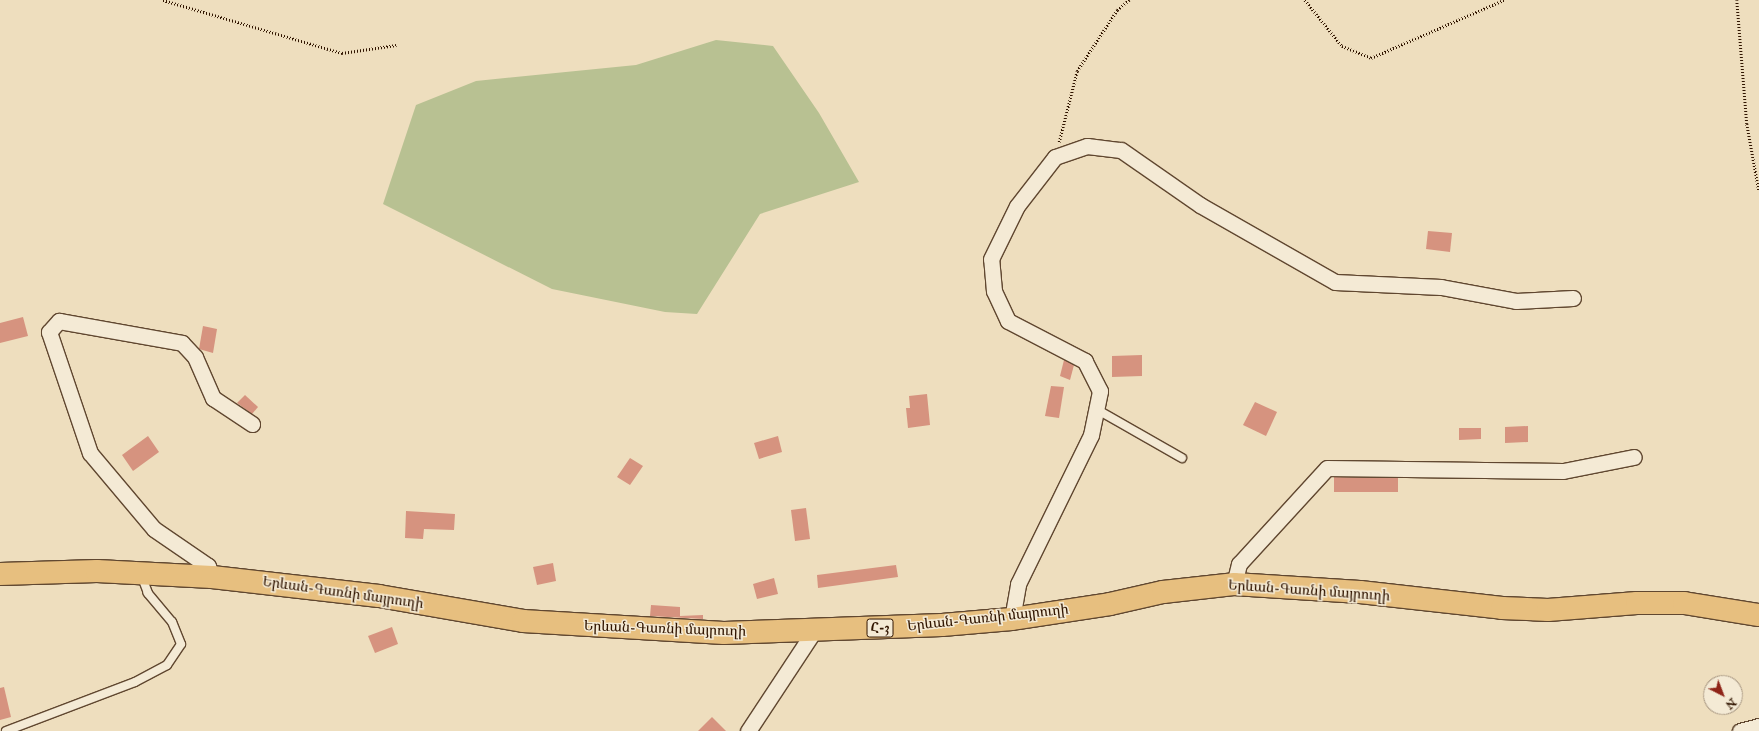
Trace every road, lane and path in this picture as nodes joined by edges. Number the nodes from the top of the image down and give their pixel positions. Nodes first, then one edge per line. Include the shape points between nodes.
1 (163, 0) edge
2 (1129, 0) edge
3 (1305, 0) edge
4 (1504, 0) edge
5 (1737, 0) edge
6 (396, 45) dead end
7 (1055, 157) junction
8 (1759, 191) edge
9 (1573, 298) dead end
10 (1096, 409) junction
11 (252, 424) dead end
12 (1634, 457) dead end
13 (1182, 458) dead end
14 (140, 573) junction
15 (0, 574) edge
16 (212, 577) junction
17 (1234, 584) junction
18 (1759, 615) edge
19 (1012, 618) junction
20 (814, 631) junction
21 (1759, 726) edge
22 (6, 731) edge
23 (748, 731) edge
24 (1740, 731) edge

1 - 6 path via 342,52
2 - 7 path via 1117,10 1077,71
3 - 4 path via 1342,46 1371,58
5 - 8 path via 1747,124
7 - 9 street via 1087,146 1121,150 1200,205 1335,282 1441,287 1516,301
7 - 10 street via 1017,206 991,259 994,291 1008,320 1086,361 1100,391
10 - 13 lane
10 - 19 street via 1090,435 1018,584
11 - 16 street via 213,398 195,357 182,343 59,321 49,332 90,452 154,529 208,566
12 - 17 street via 1563,471 1327,468 1239,564
14 - 15 main road, Երևան-Գառնի մայրուղի / Հ-3
14 - 16 main road, Երևան-Գառնի մայրուղի / Հ-3
14 - 22 lane via 148,593 172,622 182,644 167,665 135,682
16 - 20 main road, Երևան-Գառնի մայրուղի / Հ-3 via 379,596 523,621 662,631
17 - 18 main road, Երևան-Գառնի մայրուղի / Հ-3 via 1510,608 1548,610 1636,603 1684,603
17 - 19 main road, Երևան-Գառնի մայրուղի / Հ-3 via 1163,592 1110,604
19 - 20 main road, Երևան-Գառնի մայրուղի / Հ-3
20 - 23 street
21 - 24 street

